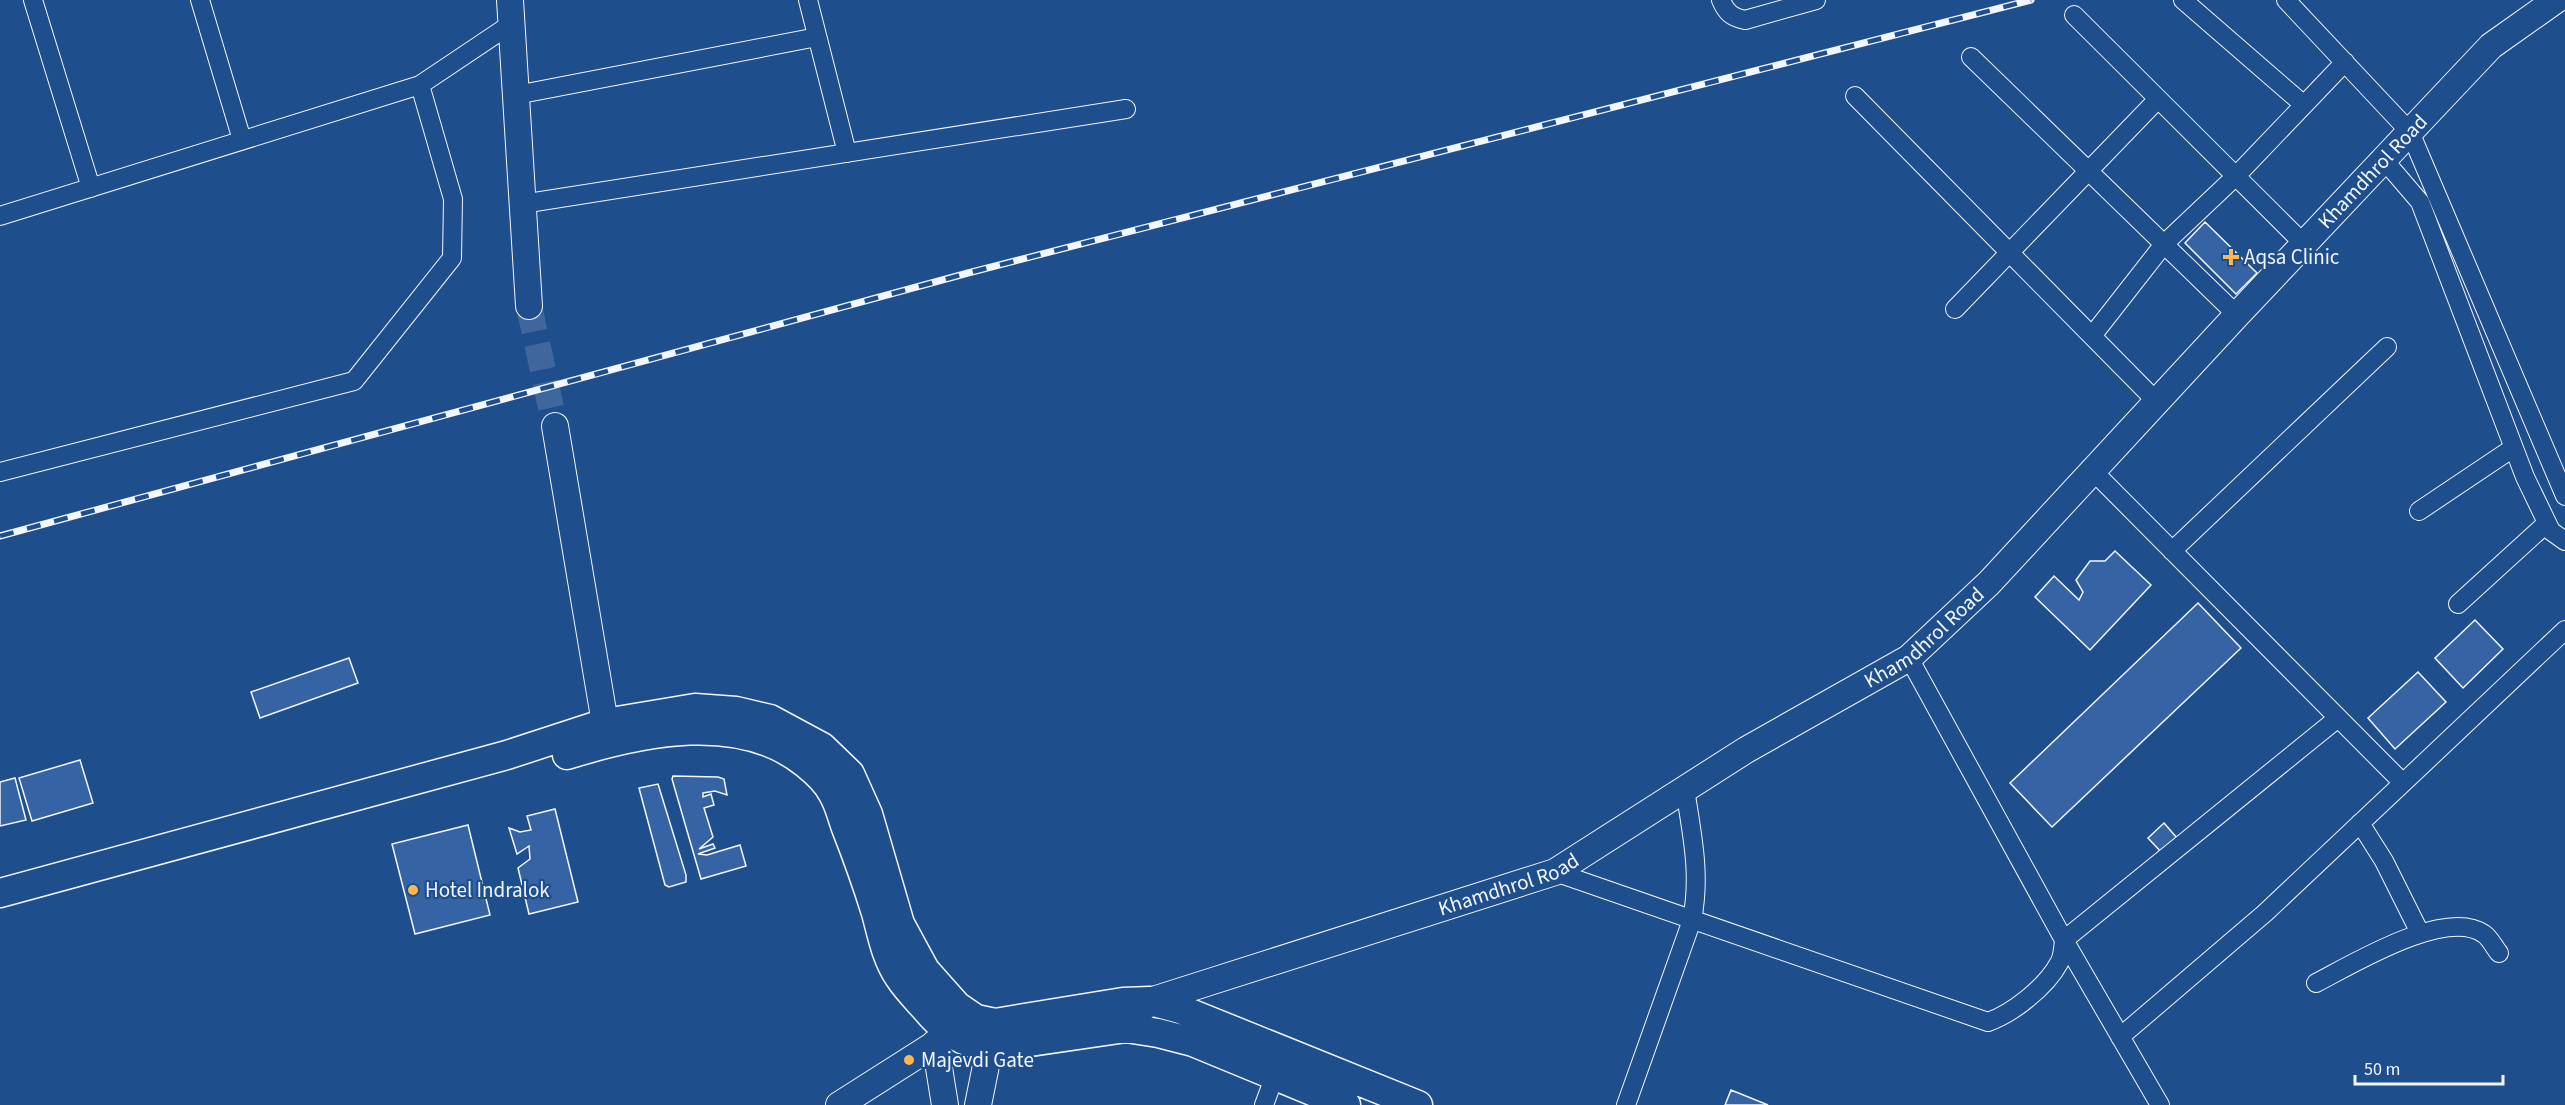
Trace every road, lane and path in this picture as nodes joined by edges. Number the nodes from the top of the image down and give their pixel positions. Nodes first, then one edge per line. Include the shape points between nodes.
1 (33, 0) edge
2 (200, 0) edge
3 (807, 0) edge
4 (1721, 0) edge
5 (1816, 0) edge
6 (2183, 0) edge
7 (2286, 0) edge
8 (2556, 0) edge
9 (511, 12) edge
10 (2074, 15) dead end
11 (817, 37) junction
12 (1971, 57) dead end
13 (2345, 62) junction
14 (420, 85) junction
15 (516, 95) junction
16 (1855, 96) dead end
17 (2158, 99) junction
18 (2304, 105) junction
19 (1126, 109) dead end
20 (2410, 132) junction
21 (242, 140) junction
22 (847, 153) junction
23 (2384, 160) junction
24 (2090, 172) junction
25 (2236, 176) junction
26 (91, 188) junction
27 (522, 204) junction
28 (0, 216) edge
29 (2164, 244) junction
30 (2305, 245) junction
31 (2010, 253) junction
32 (529, 306) tunnel mouth
33 (1955, 309) dead end
34 (2237, 315) junction
35 (2092, 336) junction
36 (2387, 347) dead end
37 (2157, 402) junction
38 (555, 426) tunnel mouth
39 (2513, 448) junction
40 (2092, 471) junction
41 (0, 472) edge
42 (2565, 496) edge
43 (2419, 511) dead end
44 (2547, 523) junction
45 (2565, 541) edge
46 (2172, 551) junction
47 (2458, 604) dead end
48 (2565, 630) edge
49 (1909, 658) junction
50 (2338, 718) junction
51 (606, 723) junction
52 (2403, 783) junction
53 (1685, 789) junction
54 (2360, 823) junction
55 (1555, 872) junction
56 (0, 893) edge
57 (0, 908) edge
58 (1692, 920) junction
59 (2420, 933) junction
60 (2064, 940) junction
61 (2499, 952) dead end
62 (2316, 983) dead end
63 (1150, 1001) junction
64 (1126, 1028) junction
65 (987, 1030) junction
66 (2121, 1037) junction
67 (943, 1039) junction
68 (1275, 1075) junction
69 (839, 1105) edge
70 (945, 1105) edge
71 (978, 1105) edge
72 (1264, 1105) edge
73 (1346, 1105) edge
74 (1418, 1105) edge
75 (1626, 1105) edge
76 (2160, 1105) edge

1 - 26 street
2 - 21 street
3 - 11 street
4 - 5 street via 1726,11 1745,20
6 - 18 street
7 - 13 street
8 - 20 main road, Khamdhrol Road via 2491,46
9 - 14 street
9 - 15 main road
10 - 17 street
11 - 15 street
11 - 22 street
12 - 24 street
13 - 18 street
13 - 20 street
14 - 21 street
14 - 41 street via 453,199 452,258 354,381
15 - 27 main road
16 - 31 street
17 - 24 street
17 - 25 street
18 - 25 street
19 - 22 street
20 - 23 main road, Khamdhrol Road
20 - 42 street
21 - 26 street
22 - 27 street
23 - 30 main road, Khamdhrol Road
23 - 39 street via 2420,202
24 - 29 street
24 - 31 street
25 - 29 street
25 - 30 street
26 - 28 street
27 - 32 main road
29 - 34 street
29 - 35 street
30 - 34 main road, Khamdhrol Road
31 - 33 street
31 - 35 street
34 - 37 main road, Khamdhrol Road
35 - 37 street
36 - 46 street
37 - 40 main road, Khamdhrol Road
38 - 51 main road
39 - 43 street
39 - 44 street
40 - 46 street
40 - 49 main road, Khamdhrol Road via 1989,583
44 - 45 street
44 - 47 street
46 - 50 street
48 - 52 street
49 - 53 main road, Khamdhrol Road
49 - 60 street
50 - 52 street
50 - 60 street
51 - 56 main road via 507,755
51 - 65 main road via 695,708 736,711 770,719 822,747 850,774 868,814 900,924 925,970 957,1006
52 - 54 street
53 - 55 main road, Khamdhrol Road
53 - 58 street via 1697,867
54 - 59 street
54 - 66 street via 2265,913
55 - 58 street
55 - 63 main road, Khamdhrol Road
57 - 67 main road via 420,799 587,748 636,737 723,731 792,752 833,793 870,892 889,958
58 - 60 street via 1988,1022 2005,1016 2052,974 2061,961
58 - 75 street
59 - 61 street via 2454,927 2470,929 2484,934
59 - 62 street
60 - 66 street
63 - 64 main road
63 - 65 main road via 1123,1002
63 - 74 main road via 1180,1009
64 - 65 main road via 1024,1044
64 - 68 main road via 1193,1042
65 - 67 main road via 969,1043
65 - 71 main road
66 - 76 street
67 - 69 main road
67 - 70 main road
68 - 72 street
68 - 73 main road

